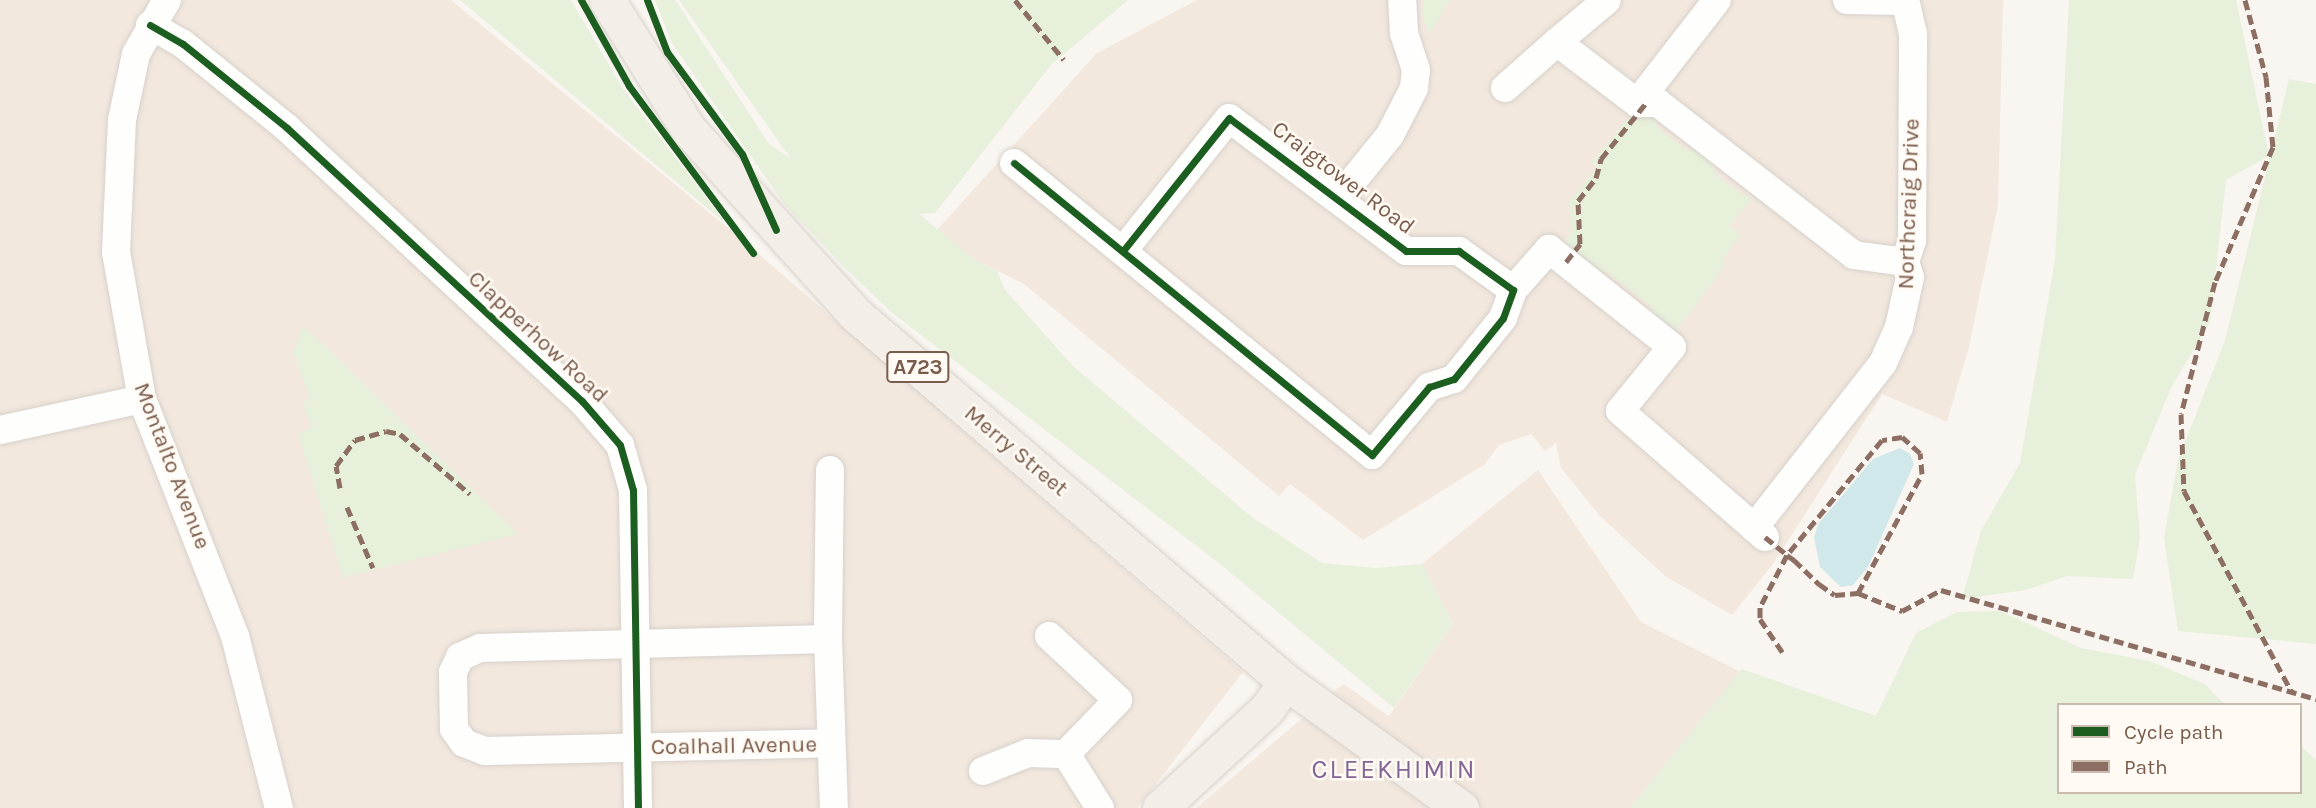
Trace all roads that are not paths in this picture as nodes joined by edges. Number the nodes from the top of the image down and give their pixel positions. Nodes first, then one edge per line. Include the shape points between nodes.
1 (167, 0) edge
2 (607, 0) edge
3 (1402, 0) edge
4 (1607, 0) edge
5 (1717, 0) edge
6 (1847, 0) edge
7 (1905, 1) edge
8 (150, 25) junction
9 (1558, 42) junction
10 (1505, 88) dead end
11 (1637, 103) junction
12 (1014, 163) dead end
13 (1339, 198) junction
14 (1123, 251) junction
15 (1905, 262) junction
16 (1513, 290) junction
17 (142, 399) junction
18 (0, 430) edge
19 (830, 470) dead end
20 (1049, 636) dead end
21 (828, 639) junction
22 (636, 645) junction
23 (1286, 682) junction
24 (831, 743) junction
25 (637, 748) junction
26 (1066, 754) junction
27 (984, 771) dead end
28 (279, 808) edge
29 (638, 808) edge
30 (834, 808) edge
31 (1100, 808) edge
32 (1160, 808) edge
33 (1461, 808) edge

1 - 8 street, Montalto Avenue
2 - 23 main road, Merry Street / A723 via 689,130 831,291
3 - 13 street via 1404,34 1416,70 1414,88 1390,135
4 - 9 street
5 - 11 street
6 - 7 street
7 - 15 street, Northcraig Drive via 1913,34 1912,241
8 - 17 street, Montalto Avenue via 135,54 116,179 116,252
8 - 22 street, Clapperhow Road via 183,44 287,128 582,401 620,445 633,490
9 - 10 street
9 - 11 street
11 - 15 street via 1658,103 1854,255
12 - 14 street
13 - 14 street, Craigtower Road via 1229,118
13 - 16 street, Craigtower Road via 1406,251 1459,251
14 - 16 street via 1372,455 1429,387 1454,379 1503,318
15 - 16 street, Northcraig Drive via 1910,277 1908,293 1883,363 1759,533 1620,411 1672,346 1549,249
17 - 18 street
17 - 28 street, Montalto Avenue via 235,636
19 - 21 street, Coalhall Avenue
20 - 26 street via 1118,700
21 - 22 street
21 - 24 street, Coalhall Avenue
22 - 25 street, Clapperhow Road
22 - 25 street, Coalhall Avenue via 480,648 460,657 453,672 454,729 464,743 485,751
23 - 32 main road via 1267,709
23 - 33 main road, Merry Street / A723
24 - 25 street, Coalhall Avenue
24 - 30 street, Coalhall Avenue
25 - 29 street, Clapperhow Road
26 - 27 street via 1028,753
26 - 31 street

